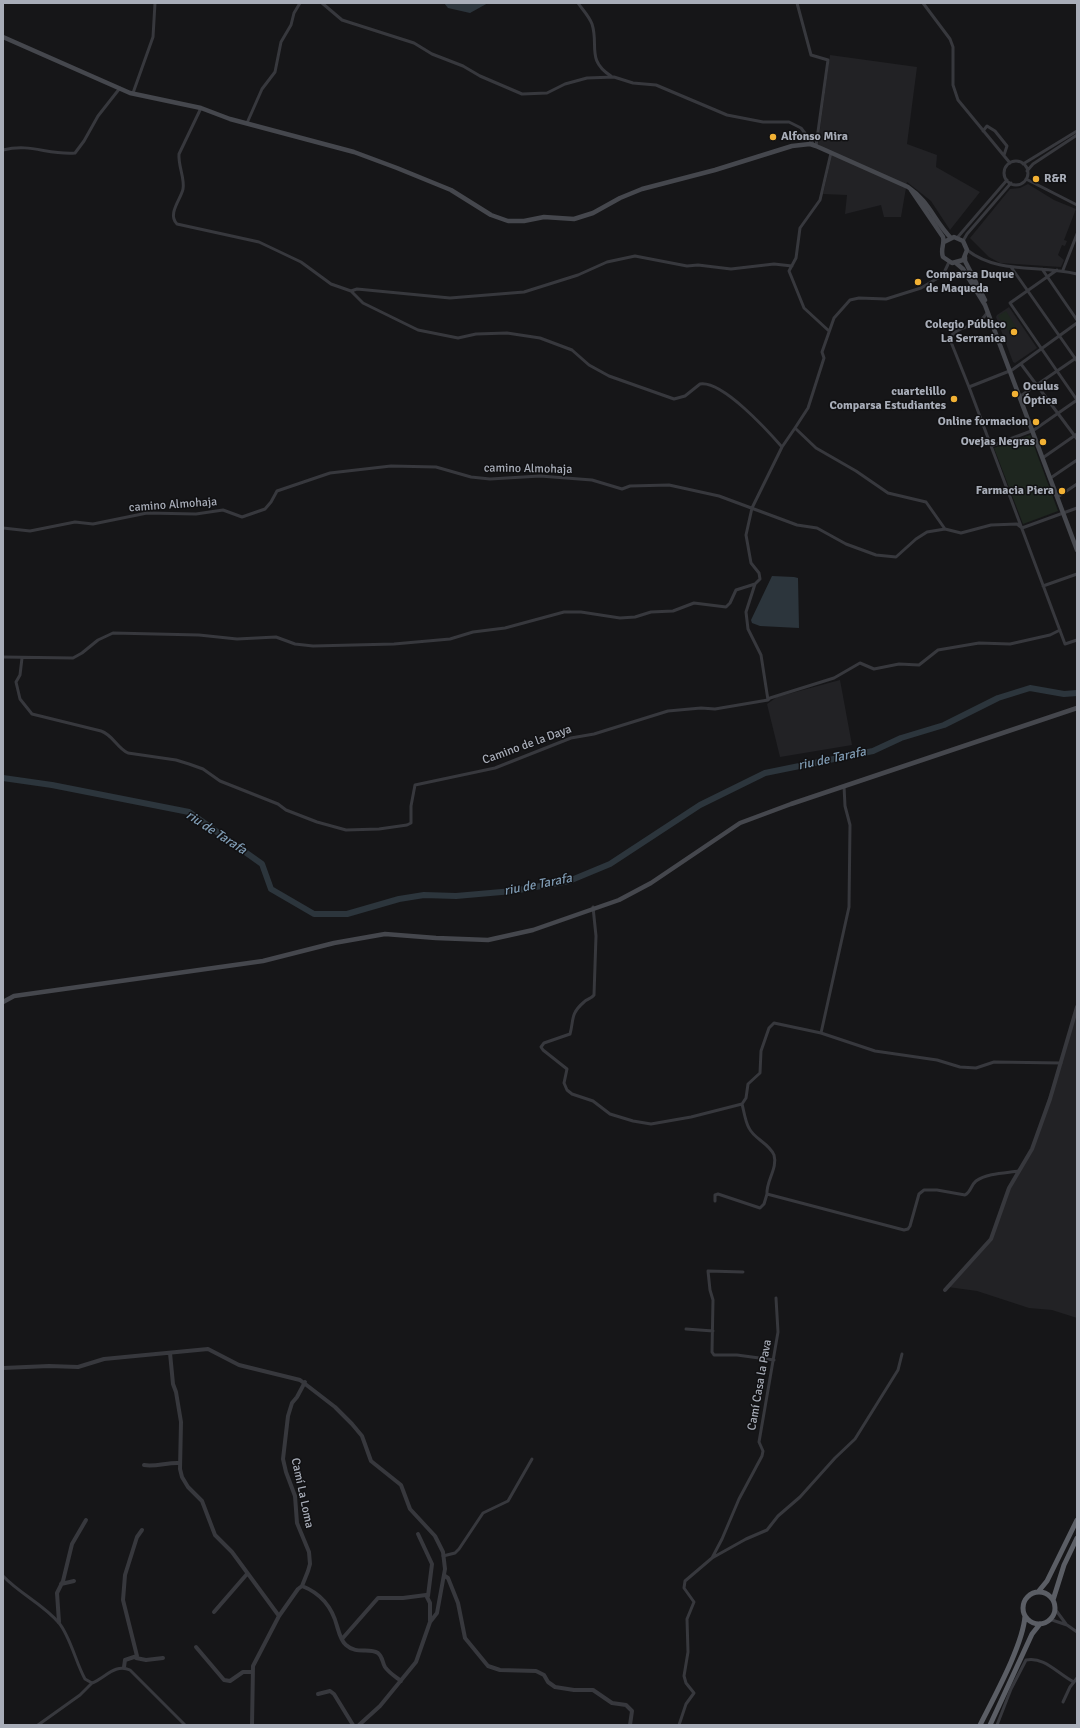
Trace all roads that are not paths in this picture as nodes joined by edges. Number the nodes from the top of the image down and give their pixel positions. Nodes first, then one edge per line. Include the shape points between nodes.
1 (155, 3) edge
2 (300, 3) edge
3 (322, 3) edge
4 (578, 3) edge
5 (797, 3) edge
6 (923, 3) edge
7 (3, 37) edge
8 (611, 76) junction
9 (120, 88) junction
10 (133, 93) junction
11 (201, 108) junction
12 (247, 124) junction
13 (983, 131) junction
14 (1077, 131) edge
15 (1077, 135) edge
16 (815, 146) junction
17 (3, 150) edge
18 (831, 153) junction
19 (1004, 155) junction
20 (1010, 163) junction
21 (1023, 164) junction
22 (1027, 171) junction
23 (1026, 179) junction
24 (1007, 180) junction
25 (1011, 183) junction
26 (908, 187) junction
27 (1077, 205) edge
28 (1077, 234) edge
29 (954, 238) junction
30 (964, 241) junction
31 (944, 242) junction
32 (966, 254) junction
33 (949, 262) junction
34 (956, 263) junction
35 (792, 266) junction
36 (1011, 267) junction
37 (1021, 268) junction
38 (1042, 269) junction
39 (1057, 270) junction
40 (1063, 270) junction
41 (1017, 273) junction
42 (1077, 274) edge
43 (1048, 277) junction
44 (1028, 290) junction
45 (351, 291) junction
46 (988, 312) junction
47 (1077, 320) edge
48 (1077, 323) edge
49 (829, 331) junction
50 (1060, 336) junction
51 (1042, 349) junction
52 (1076, 359) edge
53 (1021, 364) junction
54 (1011, 371) junction
55 (1057, 371) junction
56 (1037, 385) junction
57 (968, 387) junction
58 (1020, 397) junction
59 (1077, 400) edge
60 (1058, 413) junction
61 (796, 428) junction
62 (1033, 430) junction
63 (1076, 436) edge
64 (991, 446) junction
65 (782, 447) junction
66 (1044, 457) junction
67 (1077, 460) edge
68 (1052, 477) junction
69 (1077, 484) edge
70 (1059, 496) junction
71 (752, 508) junction
72 (1077, 508) edge
73 (1064, 513) junction
74 (3, 528) edge
75 (1022, 528) junction
76 (945, 529) junction
77 (1077, 543) edge
78 (1077, 550) edge
79 (1077, 574) edge
80 (755, 584) junction
81 (1044, 586) junction
82 (1060, 630) junction
83 (1077, 640) edge
84 (3, 657) edge
85 (22, 658) junction
86 (768, 700) junction
87 (1077, 708) edge
88 (844, 786) junction
89 (593, 907) junction
90 (3, 1002) edge
91 (1077, 1006) edge
92 (821, 1033) junction
93 (1061, 1063) junction
94 (742, 1104) junction
95 (1019, 1171) junction
96 (767, 1194) junction
97 (715, 1201) dead end
98 (743, 1272) dead end
99 (945, 1290) dead end
100 (776, 1298) dead end
101 (686, 1329) dead end
102 (713, 1331) junction
103 (170, 1353) junction
104 (902, 1354) dead end
105 (774, 1360) junction
106 (3, 1368) edge
107 (305, 1382) junction
108 (532, 1459) dead end
109 (180, 1463) junction
110 (144, 1465) dead end
111 (86, 1520) dead end
112 (1077, 1520) edge
113 (142, 1530) dead end
114 (418, 1534) dead end
115 (1077, 1538) edge
116 (443, 1556) junction
117 (712, 1558) junction
118 (247, 1574) junction
119 (3, 1576) edge
120 (445, 1576) junction
121 (74, 1581) dead end
122 (61, 1584) junction
123 (302, 1586) junction
124 (1038, 1592) junction
125 (428, 1596) junction
126 (1053, 1600) junction
127 (1055, 1609) junction
128 (214, 1612) dead end
129 (278, 1616) junction
130 (1025, 1616) junction
131 (1049, 1619) junction
132 (59, 1622) junction
133 (430, 1622) junction
134 (1040, 1624) junction
135 (1067, 1625) junction
136 (1077, 1632) edge
137 (342, 1639) junction
138 (196, 1647) dead end
139 (136, 1658) junction
140 (163, 1658) dead end
141 (124, 1667) junction
142 (252, 1672) junction
143 (1077, 1678) edge
144 (401, 1681) junction
145 (1074, 1682) junction
146 (92, 1683) junction
147 (318, 1694) dead end
148 (1063, 1702) dead end
149 (38, 1725) edge
150 (184, 1725) edge
151 (252, 1725) edge
152 (353, 1725) edge
153 (359, 1725) edge
154 (630, 1725) edge
155 (679, 1725) edge
156 (980, 1725) edge
157 (990, 1725) edge
158 (997, 1725) edge

1 - 10 street via 153,37
2 - 12 street via 291,26 280,42 275,72 262,89
3 - 8 street via 342,20 414,43 432,54 522,94 547,93 565,84 587,78
4 - 8 street via 592,24 597,61
5 - 16 street via 811,55 828,60
6 - 13 street via 950,39 953,47 953,85 958,100
7 - 9 main road
8 - 16 street via 633,83 656,85 726,115 763,122 789,122 801,128
9 - 10 main road
9 - 17 street via 98,116 75,153 51,152 27,146
10 - 11 main road
11 - 12 main road
11 - 45 street via 179,154 183,186 175,210 176,223 259,242 306,264 336,287
12 - 16 main road via 354,152 452,190 491,215 508,221 544,217 574,219 593,213 642,189 716,170 792,146
13 - 19 street
13 - 19 street via 987,126 995,131 1008,146
14 - 21 street
15 - 22 street via 1033,164
16 - 18 main road
18 - 26 main road
18 - 35 street via 820,200 800,228 796,258
19 - 20 street
20 - 21 street via 1017,161
20 - 24 street via 1004,170
21 - 22 street
22 - 23 street
23 - 25 street via 1019,184
23 - 27 street
24 - 25 street
24 - 29 street
25 - 30 street via 967,234
26 - 29 main road via 930,208 946,233
26 - 31 main road
28 - 40 street
29 - 30 main road
29 - 31 main road
30 - 32 main road
31 - 33 main road via 942,253
32 - 34 main road
32 - 36 street
32 - 54 main road via 965,262 986,304
33 - 34 main road
33 - 49 street via 943,275 921,288 886,299 850,300 834,318
34 - 46 main road via 963,269
35 - 45 street via 774,264 731,269 687,266 635,256 607,262 578,275 524,292 450,298 356,289
35 - 49 street via 789,271 804,308
36 - 37 street
36 - 41 street
37 - 38 street
37 - 41 street
38 - 39 street
38 - 43 street
39 - 40 street
39 - 43 street
40 - 42 street
41 - 44 street
43 - 44 street
43 - 47 street
44 - 50 street
44 - 51 street via 1010,303
45 - 65 street via 370,308 411,328 430,333 458,338 514,333 546,340 572,350 589,365 609,376 671,399 682,398 700,384 709,385 762,423
46 - 54 main road
46 - 57 street via 978,323 952,335 951,342
48 - 50 street
49 - 61 street via 822,352 824,358 808,408
50 - 51 street
50 - 52 street
51 - 53 street
51 - 55 street
52 - 55 street
53 - 54 street
53 - 56 street
54 - 57 street
54 - 58 main road
55 - 56 street
55 - 59 street
56 - 58 street
56 - 60 street
57 - 64 street
58 - 62 main road
59 - 60 street
60 - 62 street
60 - 63 street
61 - 65 street
61 - 76 street via 816,448 888,493 926,502
62 - 64 street
62 - 66 main road
62 - 73 main road
63 - 66 street
64 - 75 street
65 - 71 street
66 - 68 main road
67 - 68 street
68 - 70 main road
69 - 70 street
70 - 73 main road
71 - 74 street, camino Almohaja via 719,496 669,485 630,486 622,489 592,480 540,476 490,479 436,467 391,466 330,473 277,491 265,509 242,517 223,510 196,514 148,513 93,524 75,522 30,531
71 - 76 street, camino Almohaja via 797,525 817,528 846,544 876,555 896,557 927,532
71 - 80 street via 746,535 751,563 759,573 760,579
72 - 73 street
73 - 75 street
73 - 77 main road
73 - 78 main road
75 - 76 street, camino Almohaja via 1017,524 991,525 961,533
75 - 81 street
79 - 81 street
80 - 85 street via 736,590 726,606 694,603 673,611 620,618 564,612 519,626 473,632 450,639 394,644 313,646 276,638 237,640 199,635 113,633 98,640 82,654 73,658
80 - 86 street via 746,612 748,629 761,655
81 - 82 street
82 - 83 street via 1065,644
82 - 86 street, Camino de la Daya via 1050,635 1010,644 979,643 938,650 919,664 899,664 874,669 860,663 834,678
84 - 85 street
85 - 86 street, Camino de la Daya via 20,675 16,682 20,699 32,714 101,730 128,753 189,764 220,781 278,804 286,810 346,830 379,829 411,823 415,785 495,768 571,738 594,734 668,712 715,709
87 - 88 main road
88 - 89 main road via 740,823 651,883 618,900
88 - 92 street via 845,806 850,825 849,907
89 - 90 main road via 533,930 488,940 385,934 334,943 263,961 14,996
89 - 94 street via 596,936 594,995 576,1012 571,1021 570,1034 542,1045 542,1050 567,1070 564,1083 567,1090 593,1101 610,1114 651,1124
91 - 93 street
92 - 93 street via 875,1051 937,1060 960,1067 976,1068 994,1062
92 - 94 street via 779,1023 771,1026 760,1052 760,1073 748,1084 746,1098
93 - 95 street via 1032,1149
94 - 96 street via 749,1128 774,1154 775,1160
95 - 96 street via 982,1178 965,1196 924,1190 919,1194 910,1226 904,1230
95 - 99 street via 1009,1188 991,1239
96 - 97 street via 760,1208 718,1194 715,1195
98 - 102 street via 708,1271 713,1300
100 - 105 street, Camí Casa la Pava via 778,1332
101 - 102 street
102 - 105 street via 714,1355
103 - 106 street via 104,1359 78,1367
103 - 107 street via 208,1349 244,1367
103 - 109 street via 181,1422
104 - 117 street via 898,1370 855,1439 800,1497 778,1516 768,1530 746,1538
105 - 117 street, Camí Casa la Pava via 759,1442 763,1451 762,1456
107 - 116 street via 335,1407 360,1433 369,1458 401,1485 410,1509 435,1536
107 - 123 street, Camí La Loma via 292,1403 288,1416 283,1459 295,1496 297,1523 309,1552 310,1564
108 - 116 street via 508,1501 483,1513 456,1553
109 - 110 street
109 - 118 street via 182,1477 202,1501 214,1535 232,1552
111 - 122 street via 69,1551
112 - 124 highway via 1047,1581
113 - 139 street via 137,1537 126,1575 123,1600
114 - 125 street via 432,1564
115 - 126 highway via 1064,1565
116 - 120 street
117 - 155 street via 685,1581 683,1587 694,1602 687,1619 688,1652 684,1676 694,1693 686,1704
118 - 128 street
118 - 129 street
119 - 132 street
120 - 133 street via 437,1612
120 - 154 street via 458,1603 465,1638 488,1666 500,1670 536,1671 544,1675 555,1687 593,1690 612,1703 629,1706 632,1711
121 - 122 street
122 - 132 street via 56,1599
123 - 129 street, Camí La Loma
123 - 137 street via 316,1591 323,1599
124 - 126 highway via 1045,1593
124 - 130 highway via 1031,1594 1024,1602
125 - 133 street
125 - 137 street via 422,1594 403,1598 378,1598
126 - 127 highway
127 - 131 highway
127 - 135 street
129 - 142 street, Camí La Loma via 256,1658
130 - 134 highway via 1031,1622
130 - 156 highway via 1011,1658
131 - 134 highway
131 - 135 street
132 - 146 street via 82,1675
133 - 144 street via 416,1662
134 - 157 highway via 1032,1634
135 - 136 street
137 - 144 street via 346,1646 355,1650 371,1650 378,1654 386,1668
138 - 142 street via 224,1680 230,1681 243,1672
139 - 140 street
139 - 141 street via 125,1660
141 - 146 street via 117,1668
141 - 150 street via 130,1670
142 - 151 street, Camí La Loma
143 - 145 street
144 - 153 street via 380,1706
145 - 148 street
145 - 158 street via 1040,1661 1026,1660
146 - 149 street via 80,1695
147 - 152 street via 330,1691 334,1694

